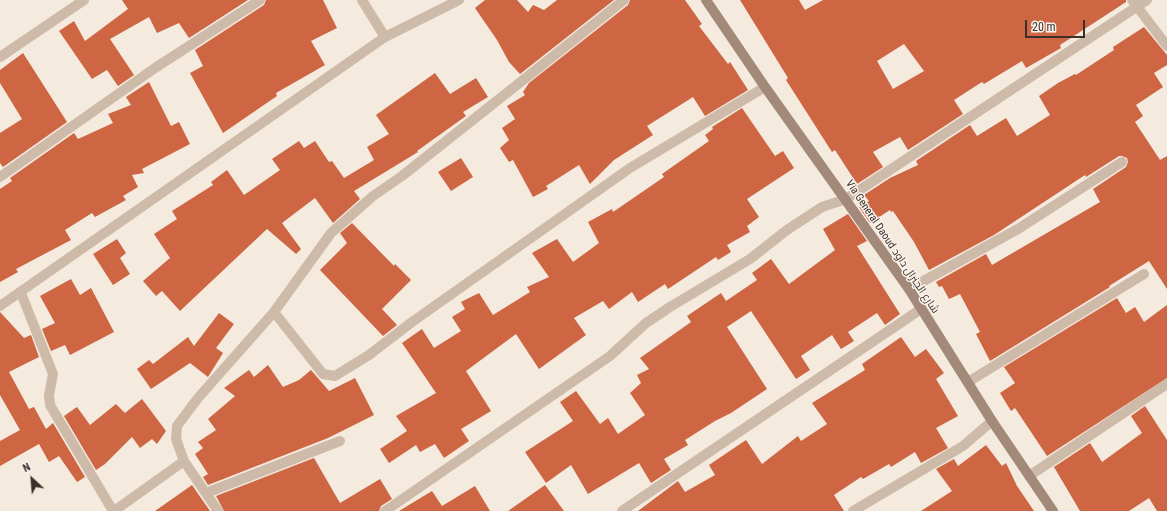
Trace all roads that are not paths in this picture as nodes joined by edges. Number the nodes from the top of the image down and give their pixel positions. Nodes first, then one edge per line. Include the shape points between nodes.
1 (84, 0) edge
2 (260, 0) edge
3 (362, 0) edge
4 (459, 0) edge
5 (624, 0) edge
6 (706, 0) edge
7 (1147, 0) edge
8 (1135, 3) edge
9 (385, 38) junction
10 (1167, 46) edge
11 (0, 57) edge
12 (765, 87) junction
13 (1122, 162) dead end
14 (0, 177) edge
15 (846, 200) junction
16 (1144, 274) dead end
17 (909, 289) junction
18 (21, 293) junction
19 (0, 306) edge
20 (921, 309) junction
21 (274, 312) junction
22 (968, 382) junction
23 (1167, 384) edge
24 (992, 421) junction
25 (340, 440) dead end
26 (184, 462) junction
27 (1029, 476) junction
28 (206, 493) junction
29 (113, 511) edge
30 (218, 511) edge
31 (385, 511) edge
32 (622, 511) edge
33 (854, 511) edge
34 (1053, 511) edge

1 - 11 street
2 - 14 street via 155,68
3 - 9 street
4 - 9 street
5 - 21 street via 402,176 373,196 331,233
6 - 12 main road, Via General Daoud شارع الجنرال داود
7 - 8 street
8 - 10 street
8 - 15 street
9 - 18 street
12 - 15 main road, Via General Daoud شارع الجنرال داود
12 - 21 street via 630,168 369,355 335,376 323,374
13 - 17 street via 1018,229
15 - 17 main road, Via General Daoud شارع الجنرال داود
15 - 31 street via 822,207 750,259 652,319 610,356
16 - 22 street
17 - 20 main road, Via General Daoud شارع الجنرال داود
18 - 19 street
18 - 29 street via 53,374 50,405
20 - 22 main road, Via General Daoud شارع الجنرال داود
20 - 32 street
21 - 26 street via 198,398 177,426 176,439
22 - 24 main road, Via General Daoud شارع الجنرال داود
23 - 27 street
24 - 27 main road, Via General Daoud شارع الجنرال داود
24 - 33 street via 963,446
25 - 28 street
26 - 28 street
26 - 29 street
27 - 34 main road, Via General Daoud شارع الجنرال داود
28 - 30 street

